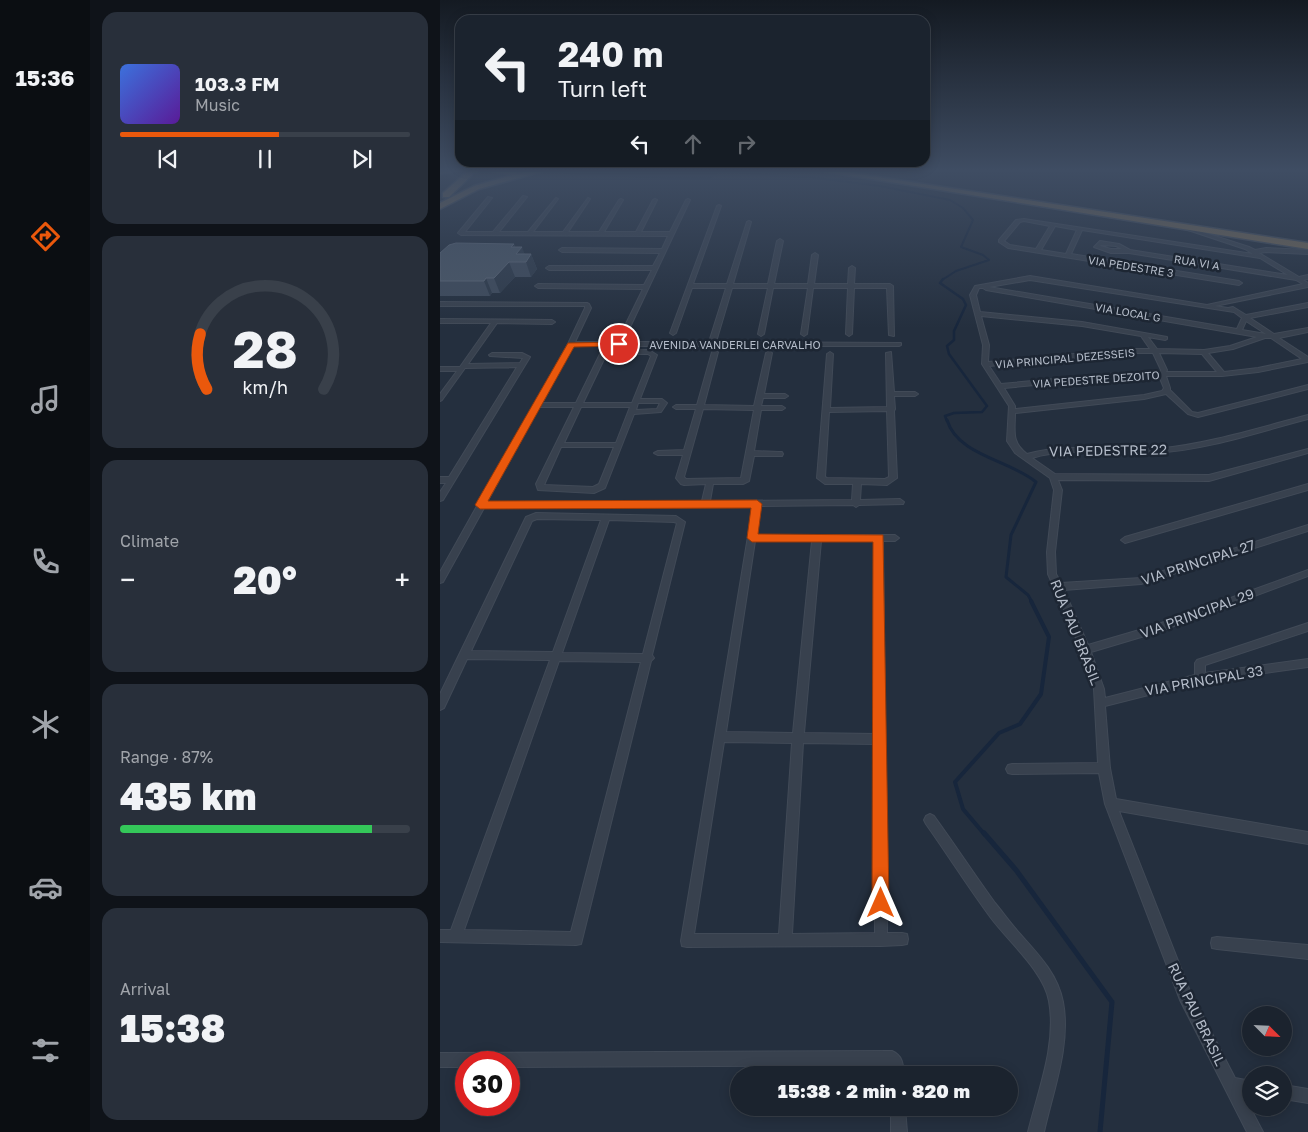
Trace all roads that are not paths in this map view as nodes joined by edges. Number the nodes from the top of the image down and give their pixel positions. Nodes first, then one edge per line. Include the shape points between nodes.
1 (749, 222) dead end
2 (468, 223) edge
3 (504, 223) edge
4 (538, 223) edge
5 (572, 223) edge
6 (607, 223) edge
7 (644, 223) edge
8 (677, 223) edge
9 (713, 223) edge
10 (1016, 223) edge
11 (1040, 223) edge
12 (1160, 223) edge
13 (1173, 223) edge
14 (1054, 225) junction
15 (1181, 226) junction
16 (1080, 229) junction
17 (494, 234) junction
18 (529, 234) junction
19 (564, 234) junction
20 (600, 234) junction
21 (638, 234) junction
22 (671, 234) junction
23 (780, 241) dead end
24 (1176, 244) junction
25 (1308, 244) edge
26 (1098, 246) dead end
27 (562, 250) dead end
28 (1038, 250) junction
29 (662, 251) junction
30 (1255, 252) junction
31 (1308, 252) edge
32 (815, 255) dead end
33 (1068, 255) junction
34 (1263, 257) junction
35 (1174, 258) junction
36 (549, 268) dead end
37 (655, 268) junction
38 (852, 268) dead end
39 (1169, 272) junction
40 (1308, 277) edge
41 (890, 278) dead end
42 (1300, 279) junction
43 (1239, 283) dead end
44 (1308, 285) edge
45 (538, 286) dead end
46 (690, 286) junction
47 (730, 286) junction
48 (769, 286) junction
49 (810, 286) junction
50 (851, 286) junction
51 (890, 286) junction
52 (646, 287) junction
53 (981, 287) junction
54 (1223, 302) junction
55 (440, 304) edge
56 (1308, 305) edge
57 (1206, 306) junction
58 (1236, 311) junction
59 (979, 314) junction
60 (1245, 317) junction
61 (440, 322) edge
62 (496, 322) junction
63 (552, 322) dead end
64 (1308, 330) edge
65 (1239, 331) junction
66 (673, 333) dead end
67 (761, 334) dead end
68 (804, 334) dead end
69 (849, 334) dead end
70 (892, 335) dead end
71 (1144, 335) junction
72 (1262, 337) junction
73 (1165, 338) dead end
74 (1275, 338) junction
75 (571, 344) junction
76 (619, 344) junction
77 (712, 344) junction
78 (899, 344) dead end
79 (715, 352) dead end
80 (1156, 352) junction
81 (1204, 352) junction
82 (769, 353) dead end
83 (890, 353) dead end
84 (830, 354) dead end
85 (492, 355) dead end
86 (1308, 360) edge
87 (985, 364) junction
88 (522, 365) junction
89 (462, 367) junction
90 (440, 368) edge
91 (1162, 374) junction
92 (1222, 374) junction
93 (999, 386) junction
94 (1308, 387) edge
95 (1166, 390) junction
96 (891, 394) junction
97 (915, 394) dead end
98 (760, 396) junction
99 (785, 396) dead end
100 (440, 399) edge
101 (536, 405) junction
102 (577, 405) junction
103 (635, 406) junction
104 (676, 407) dead end
105 (700, 408) junction
106 (757, 408) junction
107 (782, 408) dead end
108 (892, 409) junction
109 (826, 410) junction
110 (1013, 411) junction
111 (1308, 417) edge
112 (558, 445) junction
113 (618, 445) junction
114 (1308, 451) edge
115 (687, 452) junction
116 (658, 453) dead end
117 (750, 453) junction
118 (779, 454) dead end
119 (1026, 457) junction
120 (1053, 478) junction
121 (440, 480) edge
122 (451, 480) junction
123 (710, 482) junction
124 (857, 482) junction
125 (1308, 488) edge
126 (440, 498) edge
127 (900, 502) dead end
128 (705, 504) junction
129 (757, 504) junction
130 (856, 504) junction
131 (480, 505) junction
132 (606, 518) junction
133 (1308, 528) edge
134 (752, 538) junction
135 (817, 538) junction
136 (879, 538) junction
137 (895, 538) dead end
138 (1125, 540) dead end
139 (1308, 573) edge
140 (440, 580) edge
141 (1057, 588) junction
142 (1308, 627) edge
143 (1085, 650) junction
144 (463, 655) junction
145 (556, 657) junction
146 (649, 658) junction
147 (1308, 664) edge
148 (1200, 678) junction
149 (1101, 703) junction
150 (440, 705) edge
151 (720, 737) junction
152 (798, 737) junction
153 (880, 739) junction
154 (1104, 768) junction
155 (1012, 769) dead end
156 (1111, 804) junction
157 (930, 820) dead end
158 (1308, 838) edge
159 (440, 936) edge
160 (456, 936) junction
161 (784, 940) junction
162 (881, 940) junction
163 (902, 940) dead end
164 (1217, 943) dead end
165 (1308, 952) edge
166 (440, 1060) edge
167 (896, 1066) edge
168 (1233, 1085) junction
169 (1242, 1086) edge
170 (1292, 1093) edge
171 (1308, 1096) edge
172 (898, 1116) edge
173 (899, 1132) edge
174 (1036, 1132) edge
175 (1255, 1132) edge

1 - 47 street
2 - 17 street via 460,232
3 - 17 street
4 - 18 street
5 - 19 street
6 - 20 street
7 - 21 street
8 - 22 street
9 - 46 street
10 - 28 street, VIA PEDESTRE 3 via 1001,243
11 - 14 street, VIA PEDESTRE 3
12 - 15 highway
13 - 25 highway
14 - 16 street, VIA PEDESTRE 3
14 - 28 street
15 - 25 highway
15 - 30 street
16 - 24 street, VIA PEDESTRE 3
16 - 33 street
17 - 18 street
18 - 19 street
19 - 20 street
20 - 21 street
21 - 22 street
22 - 29 street
23 - 48 street
24 - 34 street, VIA PEDESTRE 3
24 - 35 street
26 - 35 street, RUA VI A via 1110,244 1129,251
27 - 29 street
28 - 33 street, VIA PEDESTRE 3
29 - 37 street
30 - 31 street
30 - 34 street
32 - 49 street
33 - 39 street, VIA PEDESTRE 3
34 - 42 street
35 - 39 street
35 - 42 street, RUA VI A
36 - 37 street
37 - 52 street
38 - 50 street
39 - 43 street, VIA PEDESTRE 3
40 - 42 street
41 - 51 street
42 - 44 street
44 - 54 street
45 - 52 street
46 - 47 street
46 - 66 street
47 - 48 street
47 - 77 street
48 - 49 street
48 - 67 street
49 - 50 street
49 - 68 street
50 - 51 street
50 - 69 street
51 - 70 street
52 - 76 street
53 - 57 street via 1023,278
53 - 59 street via 974,289
53 - 65 street, VIA LOCAL G
54 - 57 street
54 - 58 street
55 - 75 street via 585,304 588,308
56 - 60 street
57 - 58 street
58 - 60 street
59 - 71 street via 1091,325
59 - 87 street via 986,345
60 - 65 street
60 - 74 street
61 - 62 street
62 - 63 street
62 - 89 street
64 - 74 street
65 - 72 street, VIA LOCAL G
71 - 73 street
71 - 80 street
72 - 74 street, VIA LOCAL G
72 - 81 street, VIA PRINCIPAL DEZESSEIS via 1231,348
74 - 86 street
75 - 76 street, AVENIDA VANDERLEI CARVALHO
75 - 101 street
76 - 77 street, AVENIDA VANDERLEI CARVALHO
77 - 78 street, AVENIDA VANDERLEI CARVALHO
79 - 105 street
80 - 81 street, VIA PRINCIPAL DEZESSEIS
80 - 87 street, VIA PRINCIPAL DEZESSEIS via 1114,352
80 - 91 street via 1164,370
81 - 92 street
82 - 98 street
83 - 96 street
84 - 109 street
85 - 88 street via 526,356
86 - 92 street, VIA PEDESTRE DEZOITO
87 - 93 street
88 - 89 street
88 - 122 street
89 - 90 street
89 - 100 street
91 - 92 street, VIA PEDESTRE DEZOITO
91 - 93 street, VIA PEDESTRE DEZOITO
91 - 95 street
93 - 110 street
94 - 95 street via 1198,415 1190,413
95 - 110 street via 1144,397
96 - 97 street
96 - 108 street
98 - 99 street
98 - 106 street
101 - 102 street
101 - 131 street
102 - 103 street
102 - 103 street via 603,354 654,354
102 - 112 street
103 - 113 street
104 - 105 street
105 - 106 street
105 - 115 street
106 - 107 street
106 - 117 street
108 - 109 street
108 - 124 street via 893,479
109 - 124 street via 821,478 825,481
110 - 119 street via 1010,440
111 - 119 street, VIA PEDESTRE 22 via 1182,448 1049,451
112 - 113 street
112 - 113 street via 541,488 599,489
114 - 120 street via 1208,478
115 - 116 street
115 - 123 street via 681,480
117 - 118 street
117 - 123 street via 745,480
119 - 120 street
120 - 141 street, RUA PAU BRASIL via 1058,498 1051,552 1052,574
121 - 122 street
122 - 126 street
123 - 128 street
124 - 130 street
125 - 138 street
127 - 130 street
128 - 129 street
128 - 131 street
129 - 130 street
129 - 134 street
131 - 140 street
132 - 144 street via 536,516 529,519
132 - 145 street
132 - 146 street via 676,519 681,522
133 - 141 street, VIA PRINCIPAL 27 via 1141,582
134 - 135 street
134 - 151 street
135 - 136 street
135 - 152 street
136 - 137 street
136 - 153 street
139 - 143 street, VIA PRINCIPAL 29 via 1155,629
141 - 143 street, RUA PAU BRASIL
142 - 148 street via 1200,663
143 - 149 street, RUA PAU BRASIL
144 - 145 street
144 - 150 street
145 - 146 street
145 - 160 street
146 - 160 street via 576,939
147 - 148 street, VIA PRINCIPAL 33
148 - 149 street, VIA PRINCIPAL 33
149 - 154 street, RUA PAU BRASIL
151 - 152 street
151 - 161 street via 687,941
152 - 153 street
152 - 161 street
153 - 162 street
154 - 155 street
154 - 156 street, RUA PAU BRASIL
156 - 158 street
156 - 168 street, RUA PAU BRASIL via 1185,995
157 - 174 street via 1010,932 1050,980 1056,1002 1056,1039
159 - 160 street
161 - 162 street
162 - 163 street
164 - 165 street
166 - 167 street via 892,1058
168 - 169 street
168 - 175 street, RUA PAU BRASIL
170 - 171 street
172 - 173 street

